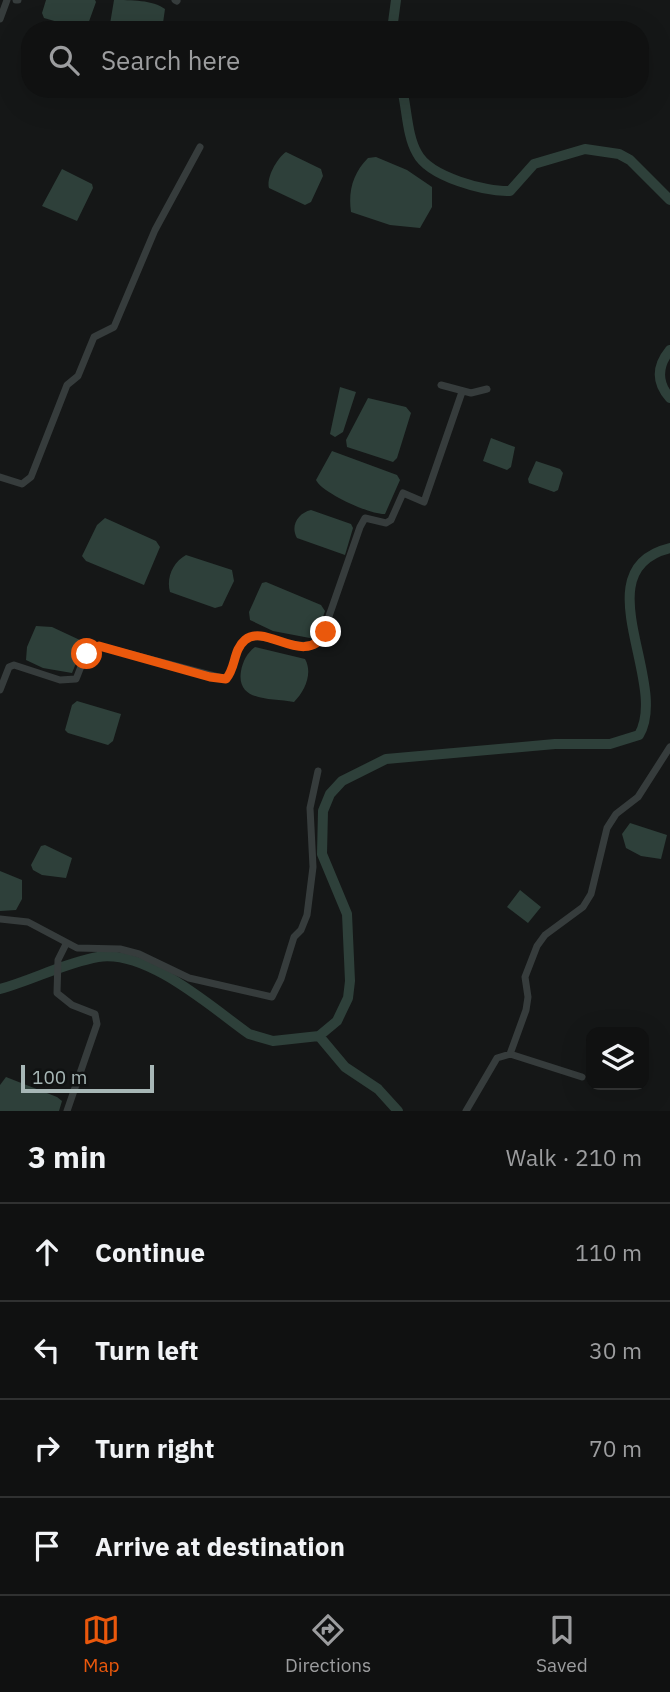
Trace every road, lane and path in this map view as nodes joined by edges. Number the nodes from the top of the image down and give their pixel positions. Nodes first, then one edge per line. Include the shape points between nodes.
1 (7, 0) edge
2 (0, 19) edge
3 (200, 147) dead end
4 (441, 385) dead end
5 (487, 389) dead end
6 (462, 392) junction
7 (0, 477) edge
8 (0, 690) edge
9 (670, 747) edge
10 (318, 771) dead end
11 (0, 919) edge
12 (66, 944) junction
13 (510, 1054) junction
14 (582, 1077) dead end
15 (67, 1111) edge
16 (466, 1111) edge

1 - 2 street
3 - 7 street via 155,230 114,327 94,337 78,376 68,384 32,477 22,484
4 - 6 street
5 - 6 street
6 - 8 street via 424,502 403,493 391,520 365,518 359,527 320,642 303,646 255,636 245,640 226,679 99,646 91,648 76,680 60,680 14,665
9 - 13 street via 638,797 616,814 607,828 591,894 583,907 537,946 525,977 526,1010
10 - 12 street via 310,808 313,866 307,915 272,998 188,978 120,949
11 - 12 street via 27,922
12 - 15 street via 58,960 57,993 95,1014 97,1024
13 - 14 street
13 - 16 street via 497,1058

